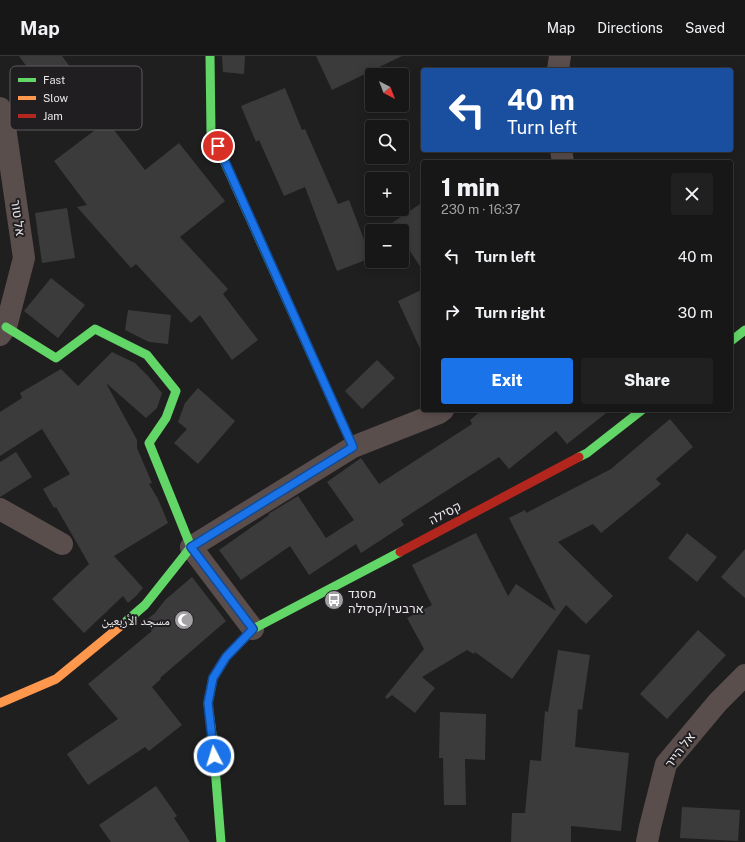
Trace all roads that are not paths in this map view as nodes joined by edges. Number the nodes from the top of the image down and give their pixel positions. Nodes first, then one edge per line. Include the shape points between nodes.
1 (210, 56) edge
2 (560, 56) edge
3 (558, 68) edge
4 (0, 108) edge
5 (745, 330) edge
6 (2, 331) edge
7 (733, 339) edge
8 (440, 412) edge
9 (640, 412) edge
10 (353, 447) junction
11 (0, 509) edge
12 (62, 544) dead end
13 (191, 547) junction
14 (253, 629) junction
15 (745, 675) edge
16 (0, 703) edge
17 (221, 842) edge
18 (648, 842) edge

1 - 10 street via 211,132
2 - 3 street
4 - 6 street, אל טור via 24,258
5 - 7 street
6 - 13 street via 56,358 95,329 147,355 176,391 166,418 149,443
8 - 10 street
9 - 14 street, קסילה via 587,454
10 - 13 street
11 - 12 street
13 - 14 street
13 - 16 street via 145,605 56,679
14 - 17 street, קסילה via 226,657 213,678 208,703
15 - 18 street, אל הייר via 718,702 666,764

